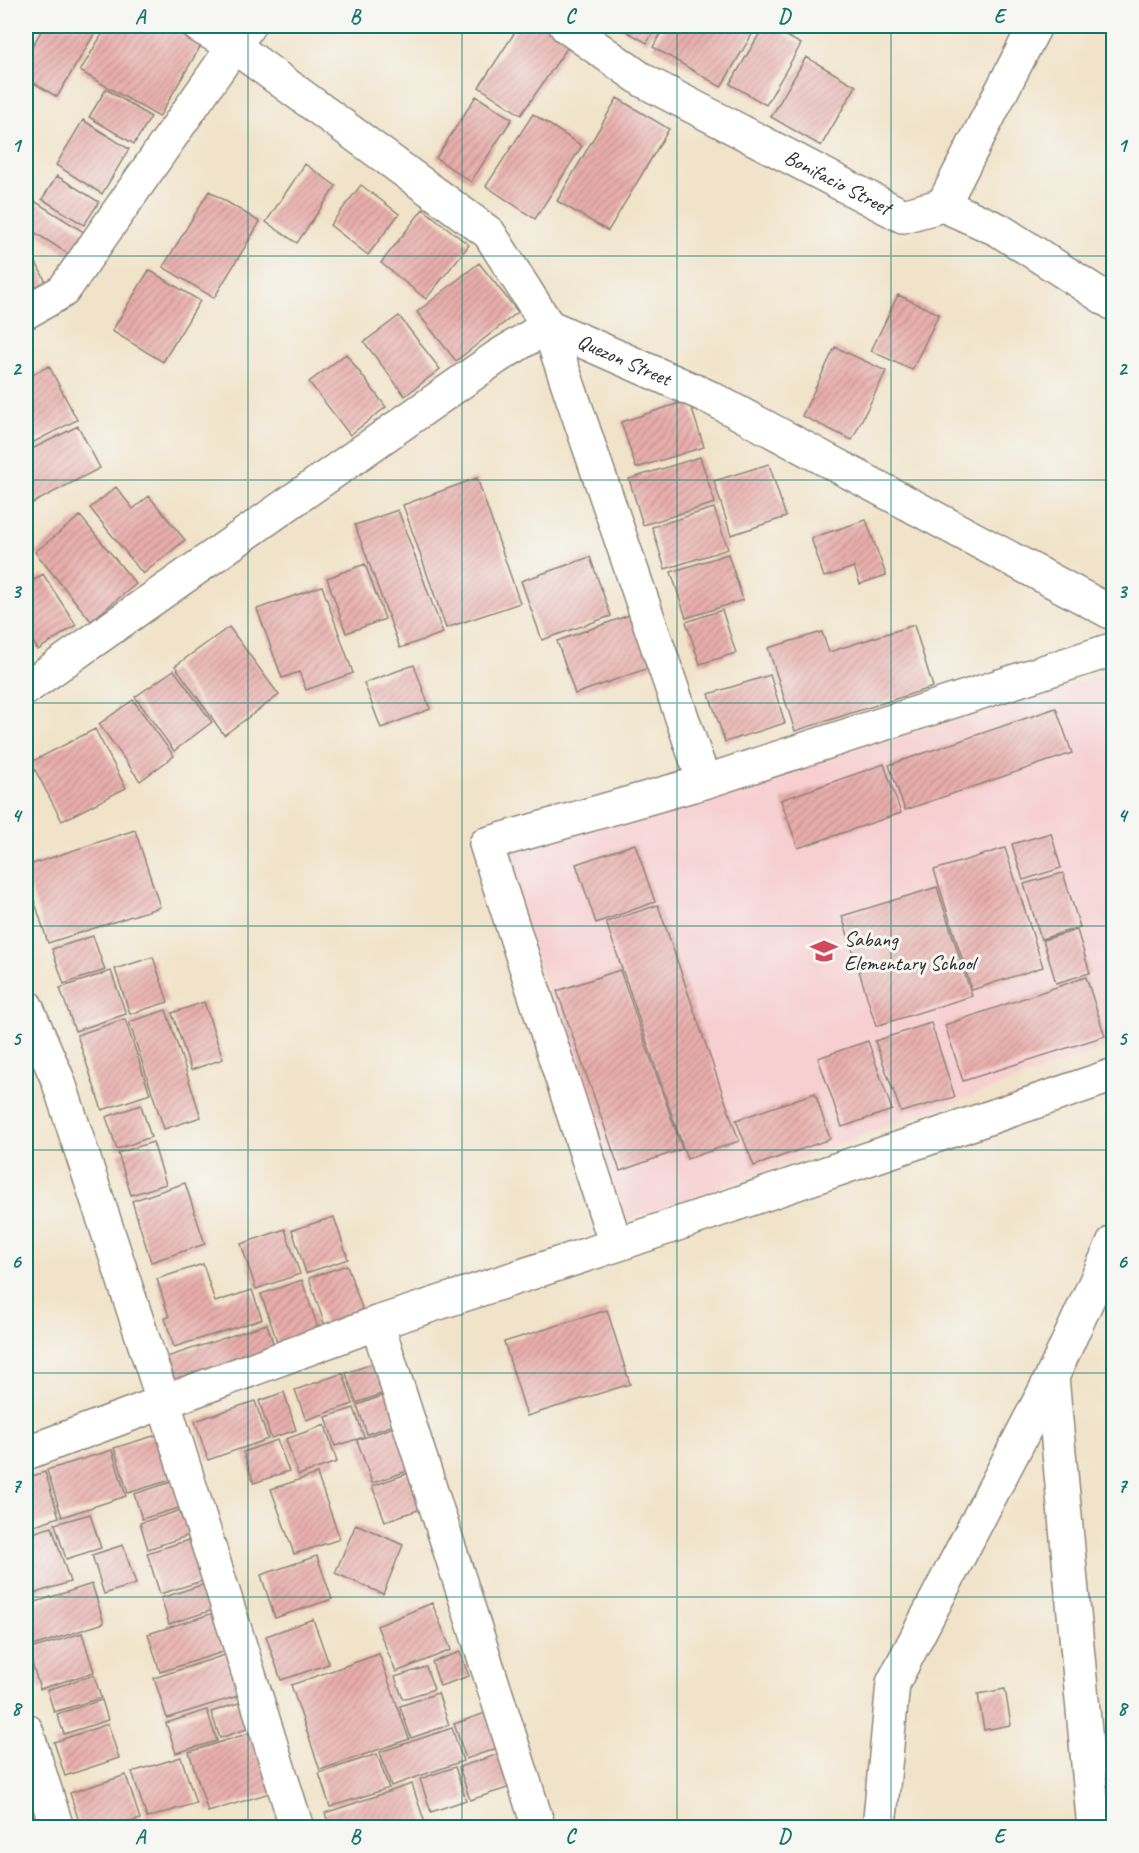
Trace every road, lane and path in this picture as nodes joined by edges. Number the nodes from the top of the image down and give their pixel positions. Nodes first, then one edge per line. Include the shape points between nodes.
1 (199, 26) edge
2 (566, 26) edge
3 (1035, 26) edge
4 (242, 36) edge
5 (943, 205) junction
6 (1113, 304) edge
7 (26, 312) edge
8 (548, 326) junction
9 (1113, 614) edge
10 (1113, 649) edge
11 (26, 688) edge
12 (704, 782) junction
13 (26, 1006) edge
14 (1113, 1075) edge
15 (1113, 1242) edge
16 (616, 1245) junction
17 (377, 1323) junction
18 (1052, 1377) junction
19 (163, 1400) junction
20 (26, 1453) edge
21 (26, 1730) edge
22 (57, 1827) edge
23 (297, 1827) edge
24 (539, 1827) edge
25 (879, 1827) edge
26 (1094, 1827) edge

1 - 4 street
2 - 5 street, Bonifacio Street via 644,81 903,216
3 - 5 street
4 - 7 street via 63,291
4 - 8 street via 489,233
5 - 6 street via 999,230
8 - 9 street, Quezon Street via 711,398
8 - 11 street via 497,357
8 - 12 street
10 - 12 street
12 - 16 street via 486,844
13 - 19 street via 58,1080
14 - 16 street
15 - 18 street
16 - 17 street
17 - 19 street
17 - 24 street
18 - 25 street via 893,1683
18 - 26 street
19 - 20 street
19 - 23 street
21 - 22 street

